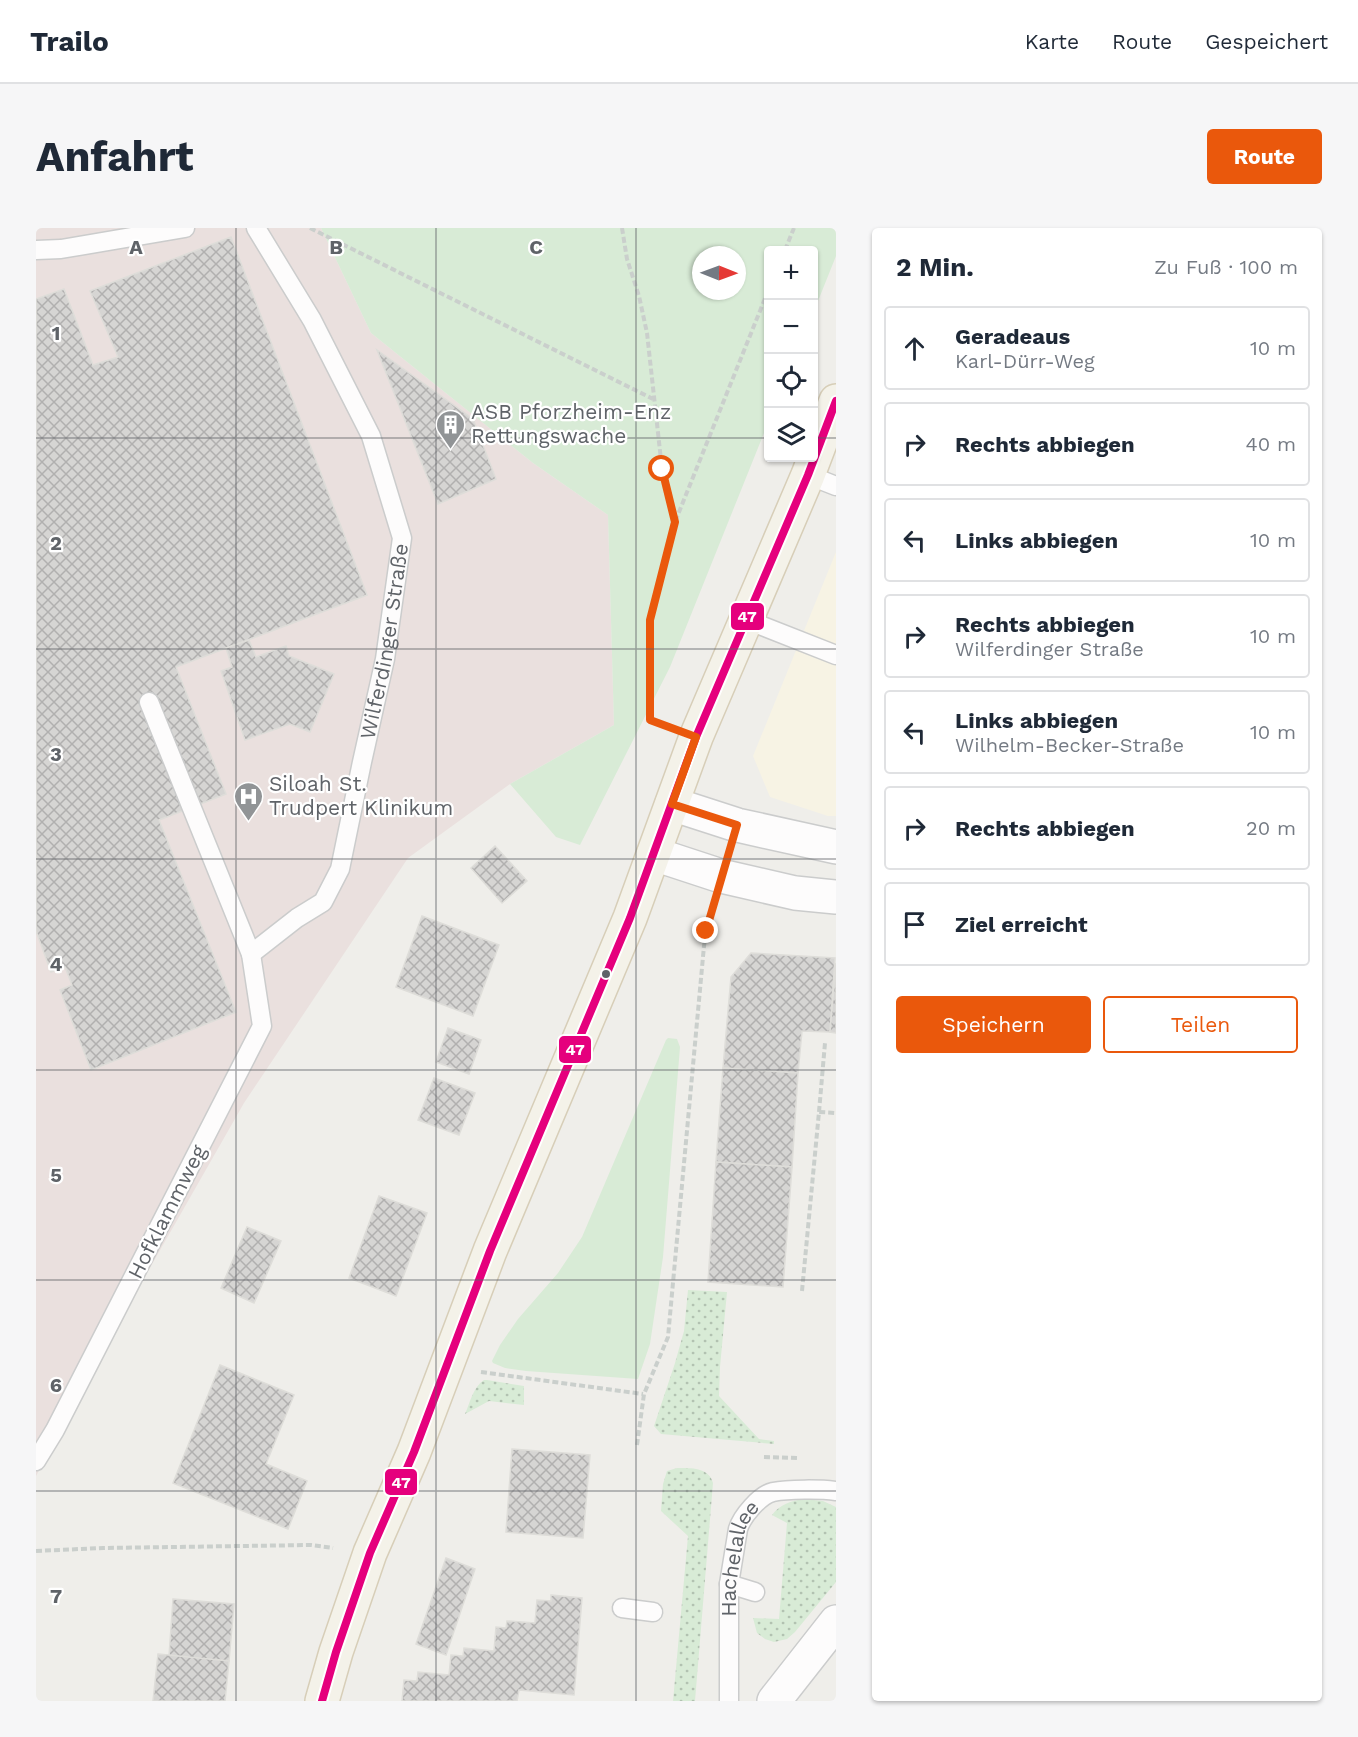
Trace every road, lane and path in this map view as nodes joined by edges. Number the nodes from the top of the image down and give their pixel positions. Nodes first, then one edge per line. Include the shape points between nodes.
1 (185, 228) edge
2 (256, 228) edge
3 (310, 228) edge
4 (622, 228) edge
5 (794, 228) edge
6 (787, 246) edge
7 (36, 250) edge
8 (764, 300) edge
9 (654, 399) junction
10 (836, 400) edge
11 (822, 480) edge
12 (675, 522) junction
13 (747, 620) junction
14 (836, 655) edge
15 (149, 702) dead end
16 (696, 737) junction
17 (672, 804) junction
18 (836, 847) edge
19 (654, 854) junction
20 (721, 876) junction
21 (836, 897) edge
22 (251, 954) junction
23 (825, 1043) dead end
24 (819, 1112) junction
25 (836, 1113) edge
26 (802, 1291) dead end
27 (450, 1361) junction
28 (644, 1394) junction
29 (637, 1445) dead end
30 (36, 1461) edge
31 (836, 1491) edge
32 (36, 1551) edge
33 (370, 1553) junction
34 (729, 1584) junction
35 (755, 1592) dead end
36 (622, 1608) dead end
37 (653, 1612) dead end
38 (836, 1622) edge
39 (322, 1701) edge
40 (729, 1701) edge
41 (774, 1701) edge

1 - 7 lane
2 - 22 lane, Wilferdinger Straße via 312,320 371,436 402,538 385,659 340,869 322,902
3 - 9 path
4 - 9 path via 647,333
5 - 6 path
8 - 12 path
9 - 12 path via 662,469
10 - 11 main road
11 - 13 main road
12 - 16 path via 650,620 650,720
13 - 14 lane
13 - 16 main road
15 - 22 lane, Hofklammweg
16 - 17 main road
17 - 18 street via 737,825
17 - 19 main road
19 - 20 street
19 - 27 main road via 490,1251
20 - 21 street via 795,893
20 - 28 path via 706,931 668,1337
22 - 30 lane, Hofklammweg via 262,1026
23 - 24 path
24 - 25 path
24 - 26 path
27 - 28 path via 477,1371
27 - 33 main road
28 - 29 path
31 - 34 lane, Hachelallee via 771,1492 747,1511 738,1529
32 - 33 path via 311,1545
33 - 39 main road
34 - 35 lane
34 - 40 lane, Hachelallee
36 - 37 lane
38 - 41 street

